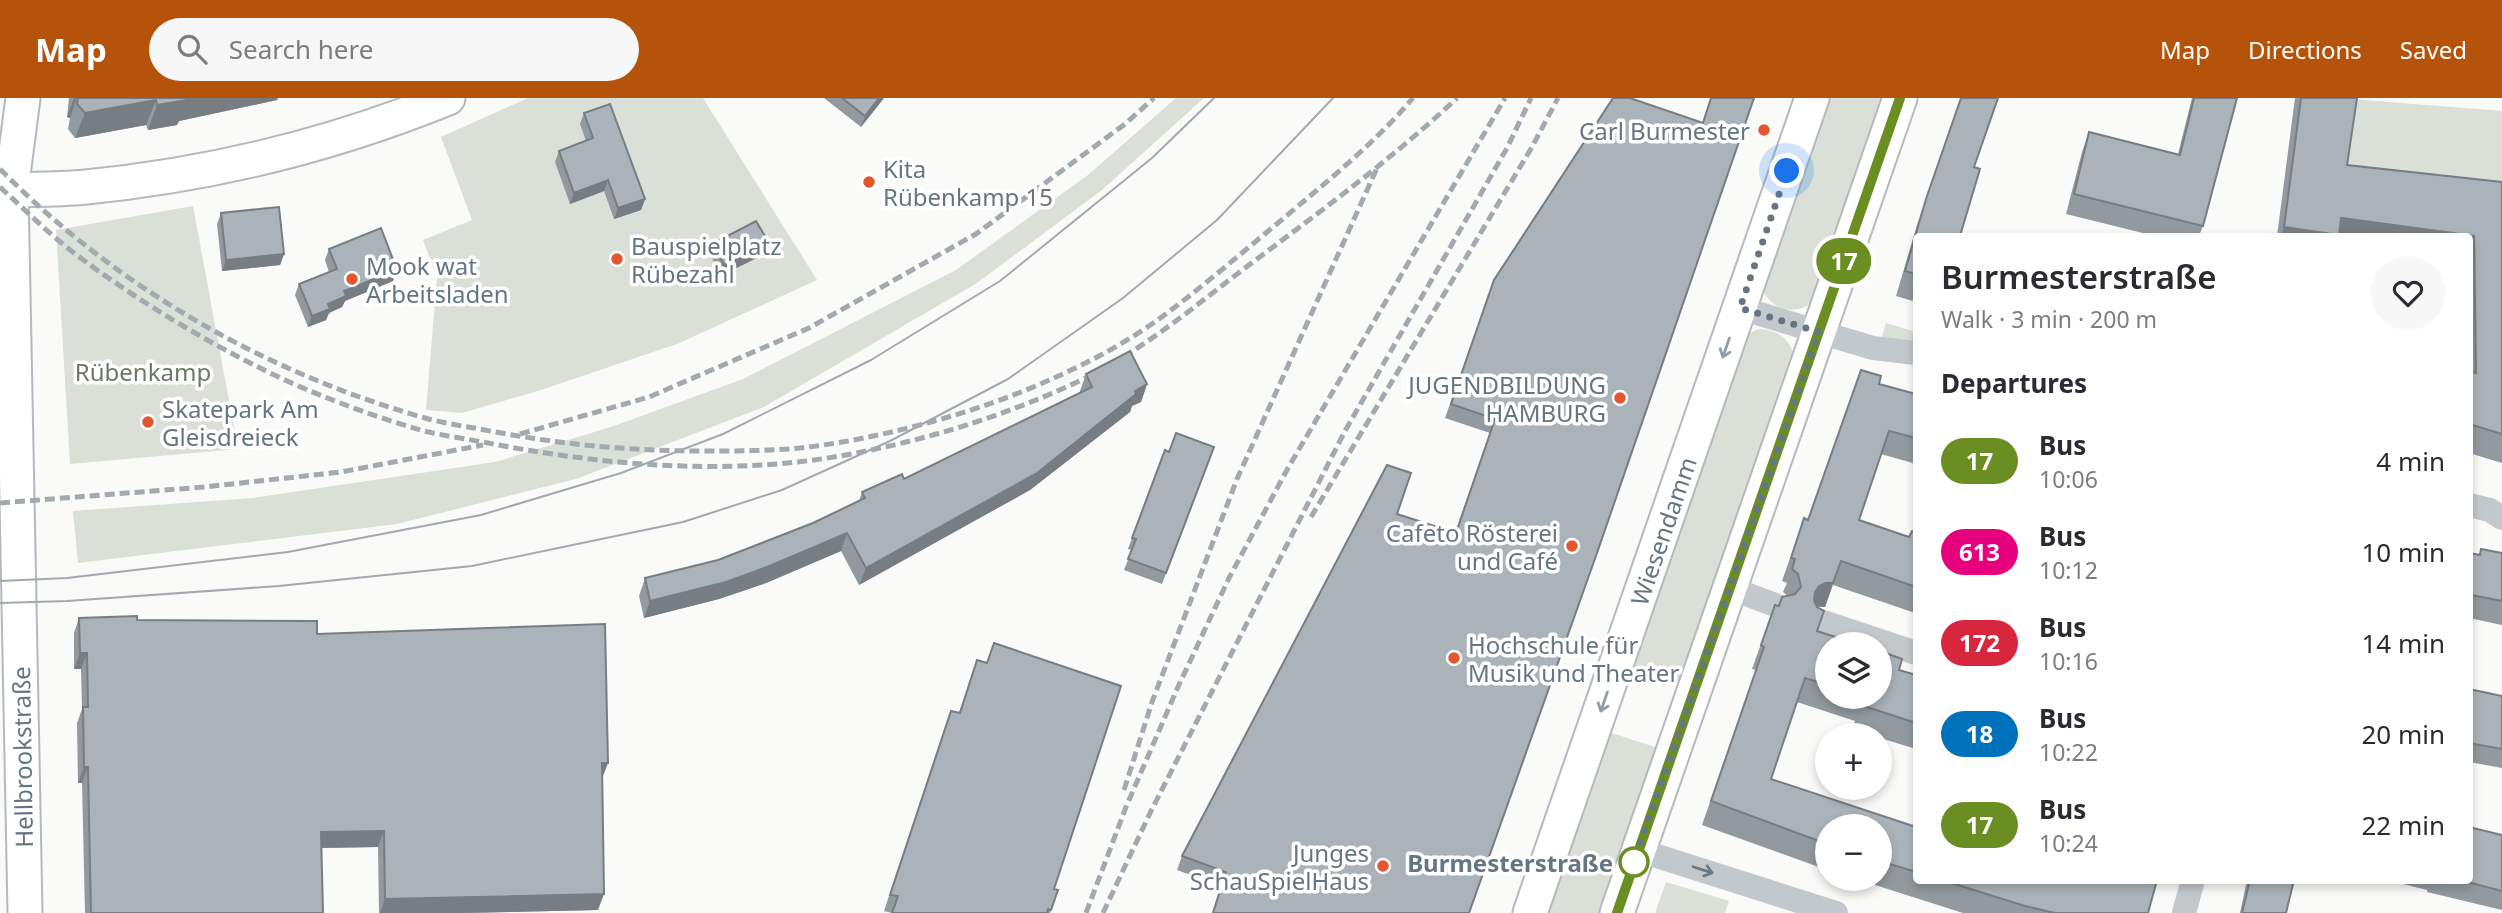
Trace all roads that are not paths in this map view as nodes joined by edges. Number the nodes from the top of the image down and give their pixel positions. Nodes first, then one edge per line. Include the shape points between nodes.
1 (23, 98) edge
2 (448, 98) edge
3 (1812, 98) edge
4 (1900, 98) edge
5 (6, 190) edge
6 (1740, 308) junction
7 (1819, 332) junction
8 (1913, 353) edge
9 (2473, 506) edge
10 (2502, 518) edge
11 (1730, 588) junction
12 (1779, 607) edge
13 (1820, 621) edge
14 (1913, 652) edge
15 (1638, 850) junction
16 (2192, 884) edge
17 (25, 913) edge
18 (1530, 913) edge
19 (1617, 913) edge
20 (1836, 913) edge
21 (2184, 913) edge

1 - 5 street, Hellbrookstraße
2 - 5 street via 345,136 237,164 139,181
3 - 6 street, Wiesendamm
4 - 7 street
5 - 17 street, Hellbrookstraße
6 - 7 street
6 -> 18 street, Wiesendamm
7 - 8 street via 1873,348
7 - 11 street
9 - 10 street
11 - 12 street
11 - 15 street
13 - 14 street
15 - 19 street
15 -> 20 street
16 - 21 street

